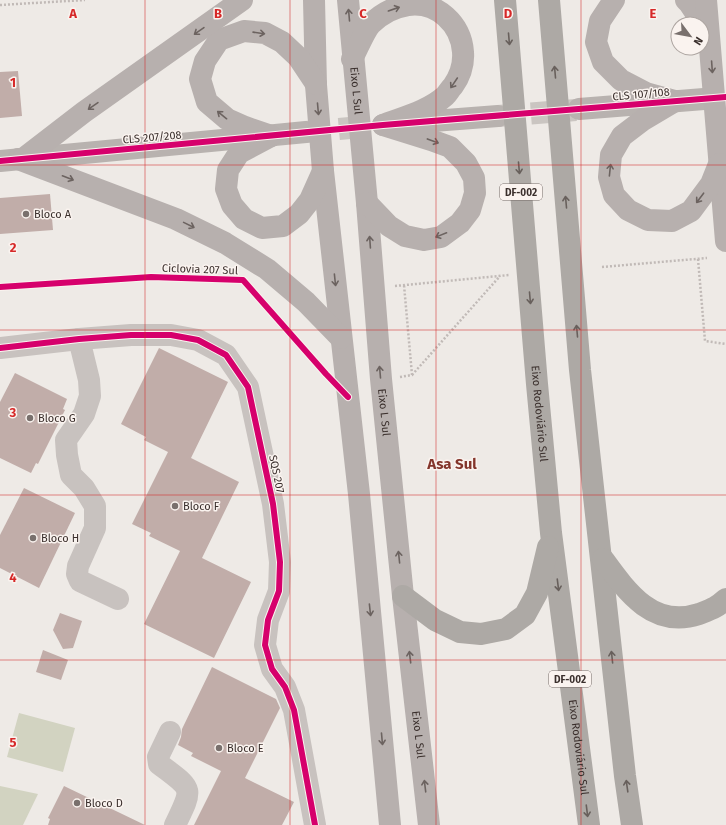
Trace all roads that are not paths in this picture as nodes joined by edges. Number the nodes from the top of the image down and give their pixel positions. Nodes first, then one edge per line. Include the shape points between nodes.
1 (242, 0) edge
2 (314, 0) edge
3 (348, 0) edge
4 (505, 0) edge
5 (549, 0) edge
6 (614, 0) edge
7 (686, 0) edge
8 (706, 0) edge
9 (698, 16) edge
10 (707, 16) edge
11 (710, 47) edge
12 (352, 59) junction
13 (316, 85) junction
14 (704, 99) dead end
15 (675, 101) junction
16 (579, 109) tunnel mouth
17 (498, 116) tunnel mouth
18 (377, 126) junction
19 (306, 132) tunnel mouth
20 (271, 136) junction
21 (14, 160) edge
22 (719, 164) junction
23 (324, 171) junction
24 (367, 203) junction
25 (726, 241) edge
26 (341, 338) junction
27 (79, 339) junction
28 (0, 348) edge
29 (551, 532) junction
30 (601, 557) junction
31 (403, 596) junction
32 (118, 599) dead end
33 (726, 599) edge
34 (170, 732) dead end
35 (175, 825) edge
36 (315, 825) edge
37 (390, 825) edge
38 (429, 825) edge
39 (589, 825) edge
40 (632, 825) edge

1 -> 21 main road
2 - 13 main road
12 -> 3 main road, Eixo L Sul
4 -> 29 highway, Eixo Rodoviário Sul / DF-002
30 -> 5 highway via 580,370
6 - 15 main road via 600,21 596,42 603,62 621,80 646,93
7 - 9 main road
8 - 10 main road
11 -> 22 main road
12 -> 18 main road via 370,25 389,10 408,5 428,6 443,14 457,28 463,45 464,63 457,80 446,95 422,111
12 - 24 main road, Eixo L Sul
20 -> 13 main road via 227,119 207,102 200,79 204,61 219,40 244,31 265,33 282,42 298,56
13 -> 23 main road
14 - 15 street, CLS 107/108
15 - 16 street, CLS 107/108
22 -> 15 main road via 711,184 691,210 672,221 648,220 628,210 614,195 609,177 611,156 622,136
17 - 18 street
18 -> 24 main road via 450,147 466,163 474,178 475,193 470,210 460,223 441,237 424,240 405,236 389,226
19 - 20 street, CLS 207/208
20 - 21 street, CLS 207/208
20 - 23 main road via 239,153 228,170 226,189 232,205 244,219 262,228 283,226 310,200
21 -> 26 main road via 176,219 225,242 267,269 306,302
22 - 25 main road
23 -> 26 main road
31 -> 24 main road, Eixo L Sul via 381,379
26 -> 37 main road via 359,494
27 - 28 street, SQS 207
27 - 32 street via 89,380 90,396 84,414 66,440 67,455 71,475 96,506 95,528 77,574 80,581
27 - 36 street, SQS 207 via 171,335 198,340 226,355 248,387 272,504 280,562 279,591 268,620 265,645 272,669 285,687 294,710
29 - 31 highway via 537,593 525,615 506,629 481,634 460,632 435,620
29 -> 39 highway, Eixo Rodoviário Sul / DF-002
30 - 33 highway via 624,589 642,605 668,617 691,616 716,608
40 -> 30 highway
38 -> 31 main road, Eixo L Sul
34 - 35 street via 158,761 185,785 188,792 187,800

